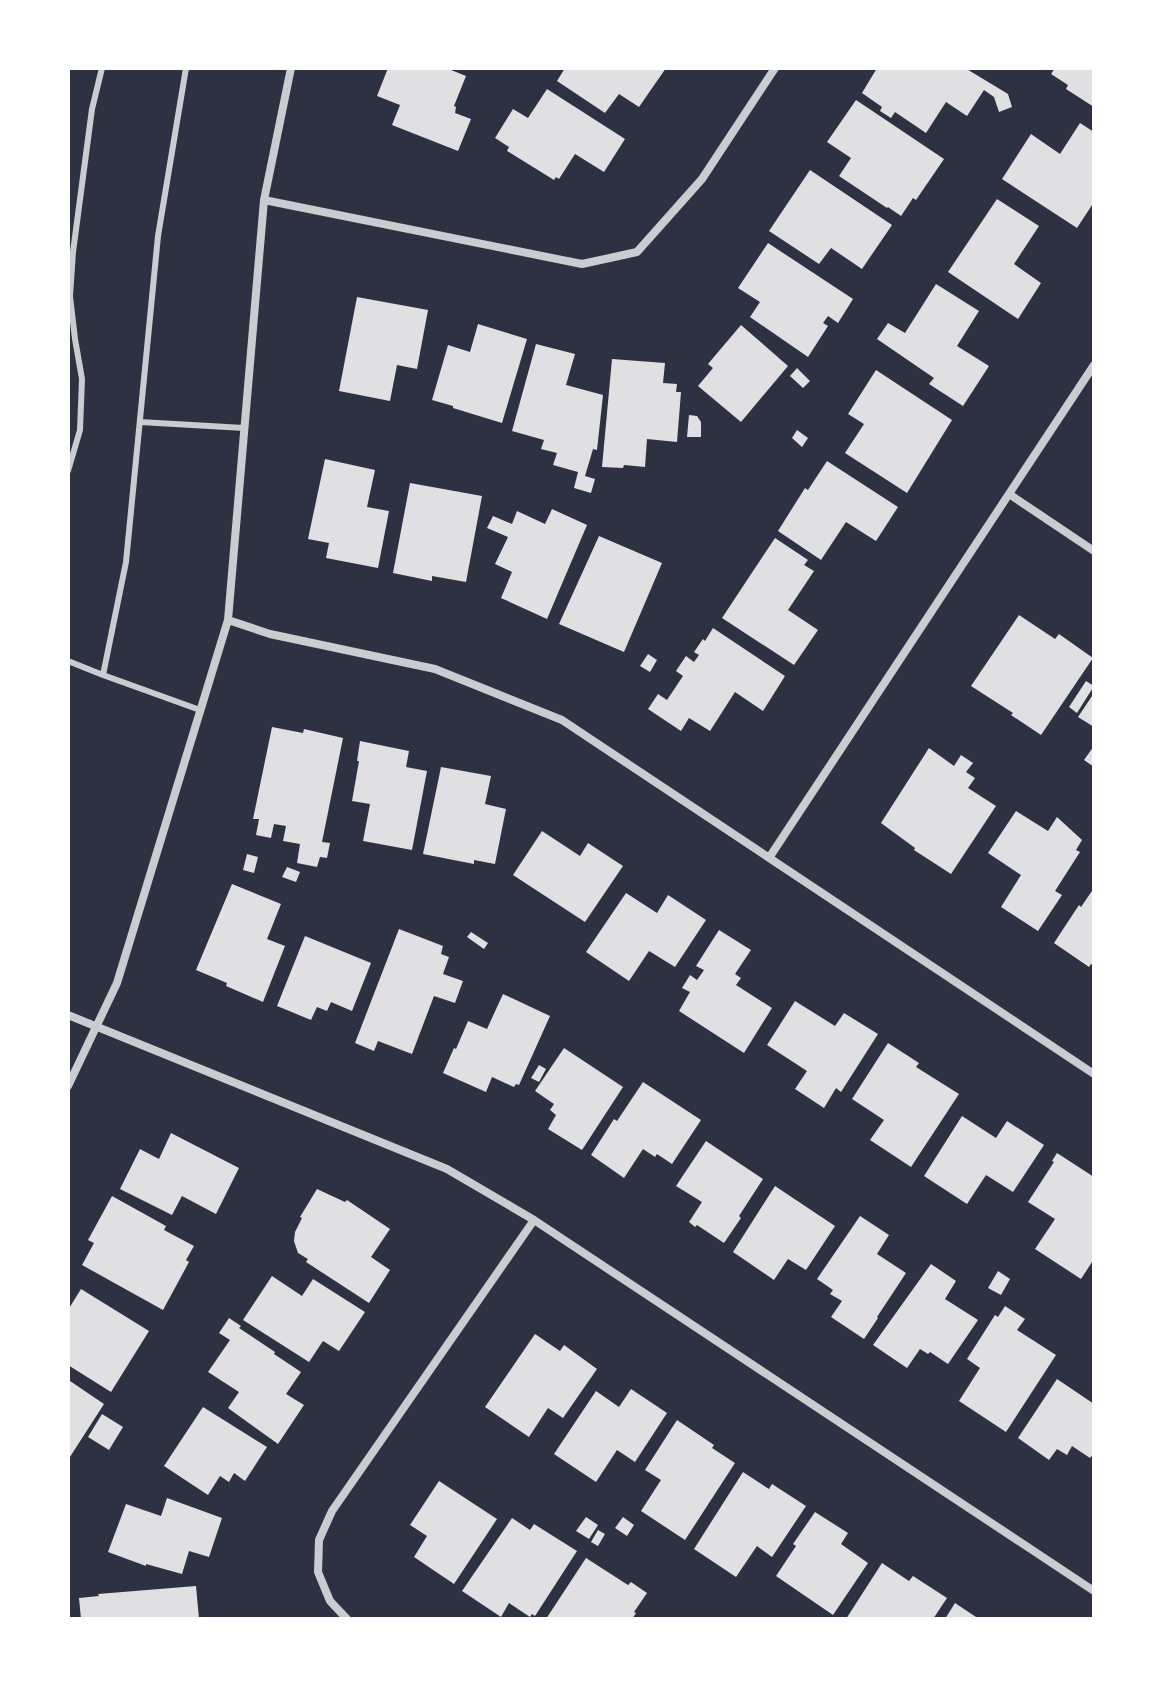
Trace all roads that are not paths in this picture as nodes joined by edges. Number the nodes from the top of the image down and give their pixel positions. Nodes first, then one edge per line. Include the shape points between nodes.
1 (102, 68) edge
2 (186, 68) edge
3 (291, 68) edge
4 (775, 68) edge
5 (264, 200) junction
6 (1094, 365) edge
7 (140, 422) junction
8 (244, 428) junction
9 (68, 471) edge
10 (1009, 494) junction
11 (1094, 551) edge
12 (228, 620) junction
13 (68, 661) edge
14 (103, 675) junction
15 (200, 710) junction
16 (769, 858) junction
17 (68, 1015) edge
18 (97, 1027) junction
19 (1094, 1074) edge
20 (68, 1086) edge
21 (534, 1220) junction
22 (1094, 1591) edge
23 (347, 1619) edge

1 - 9 lane via 73,252 70,296 82,379 80,430
2 - 7 lane via 158,236
3 - 5 street
4 - 5 street via 702,179 637,252 582,264
5 - 8 street
6 - 10 street
7 - 8 lane
7 - 14 lane via 126,562
8 - 12 street
10 - 11 street
10 - 16 street
12 - 15 street
12 - 16 street via 435,669 562,720
13 - 14 lane
14 - 15 lane
15 - 18 street via 117,983
16 - 19 street
17 - 18 street
18 - 20 street
18 - 21 street via 447,1169
21 - 22 street
21 - 23 street via 332,1511 319,1540 318,1572 330,1601

